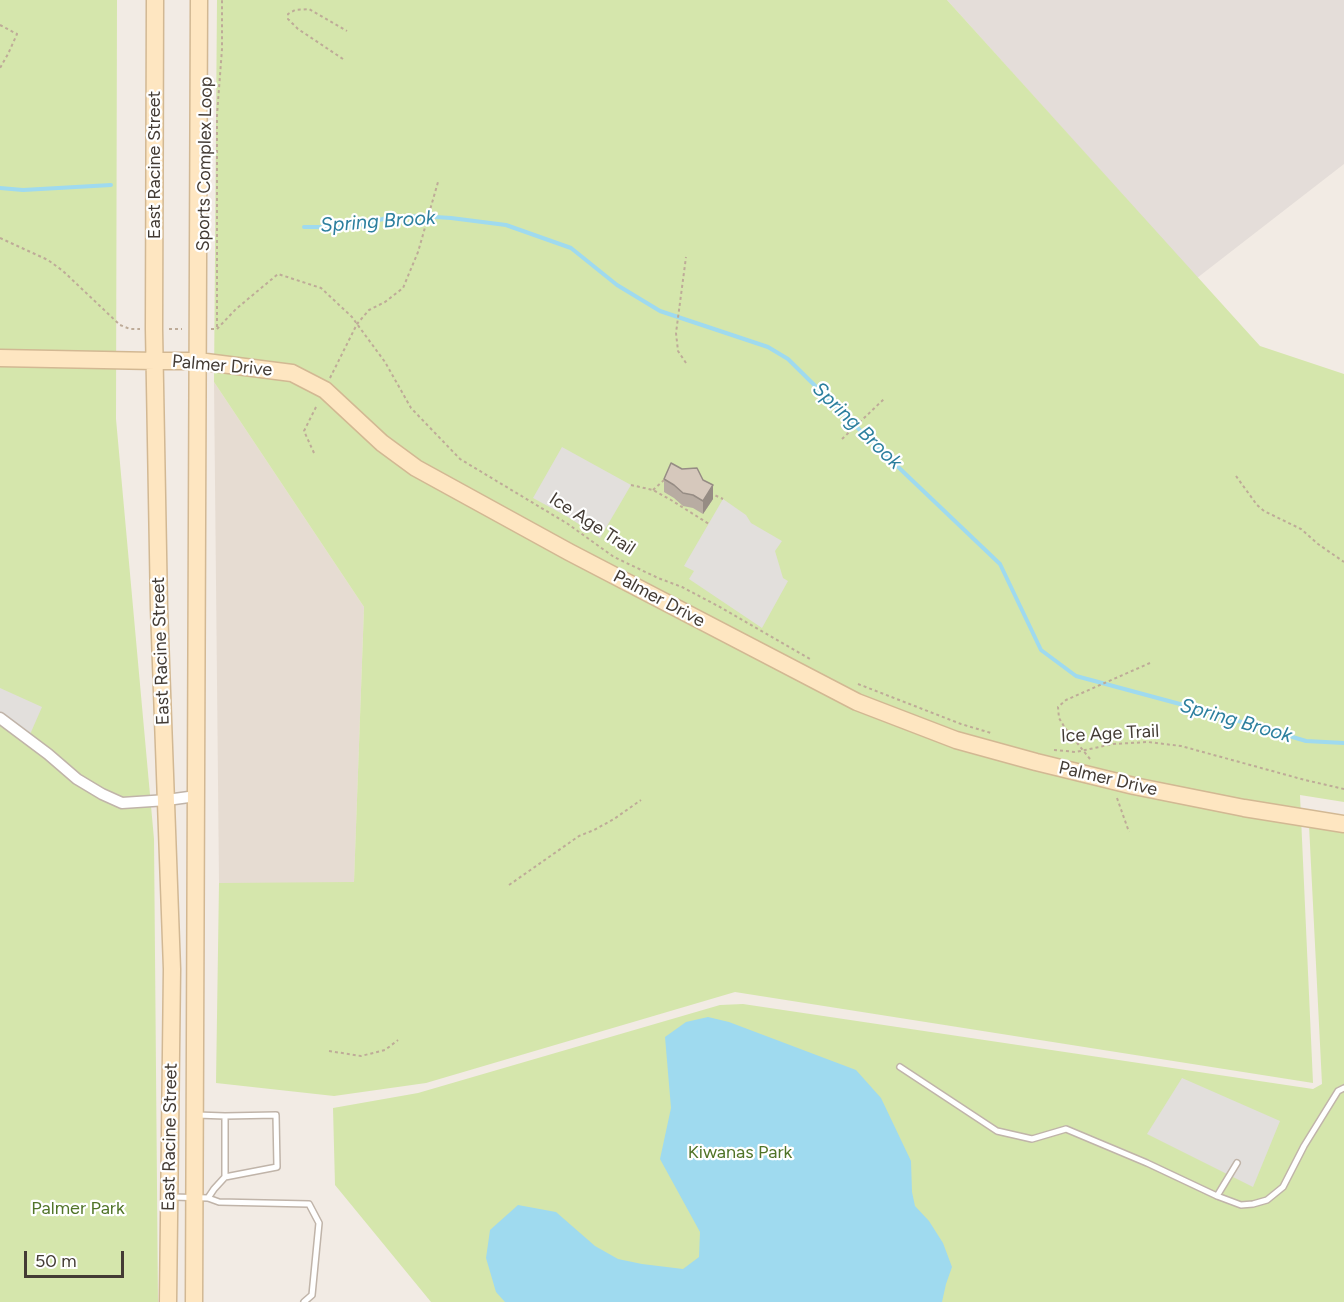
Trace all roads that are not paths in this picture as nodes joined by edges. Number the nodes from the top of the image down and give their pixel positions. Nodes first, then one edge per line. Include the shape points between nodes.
1 (155, 0) edge
2 (199, 0) edge
3 (0, 358) edge
4 (155, 361) junction
5 (198, 361) junction
6 (0, 718) edge
7 (196, 796) junction
8 (167, 800) junction
9 (1344, 824) edge
10 (900, 1067) dead end
11 (1344, 1088) edge
12 (195, 1115) junction
13 (225, 1116) junction
14 (1237, 1163) dead end
15 (225, 1177) junction
16 (1217, 1196) junction
17 (169, 1197) junction
18 (201, 1197) junction
19 (168, 1302) edge
20 (194, 1302) edge
21 (304, 1302) edge

1 - 4 main road, East Racine Street
2 - 5 main road, East Racine Street
3 - 4 main road, Palmer Drive
4 - 5 main road, Palmer Drive
4 - 8 main road, East Racine Street
5 - 7 main road, East Racine Street
5 - 9 main road, Palmer Drive via 292,373 325,390 416,468 857,702 956,741 1036,762 1244,808
6 - 8 street via 102,794 122,803
7 - 8 street
7 - 12 main road, East Racine Street
8 - 17 main road, East Racine Street via 172,969
10 - 16 lane via 998,1131 1032,1139 1066,1129
11 - 16 lane via 1338,1091 1304,1146 1283,1187 1267,1200 1254,1204 1241,1205
12 - 13 lane
12 - 18 main road, East Racine Street
13 - 15 lane
13 - 15 lane via 276,1115 277,1167
14 - 16 lane
15 - 18 lane
17 - 18 lane
17 - 19 main road, East Racine Street
18 - 20 main road, East Racine Street
18 - 21 lane via 219,1202 309,1204 319,1223 312,1295

